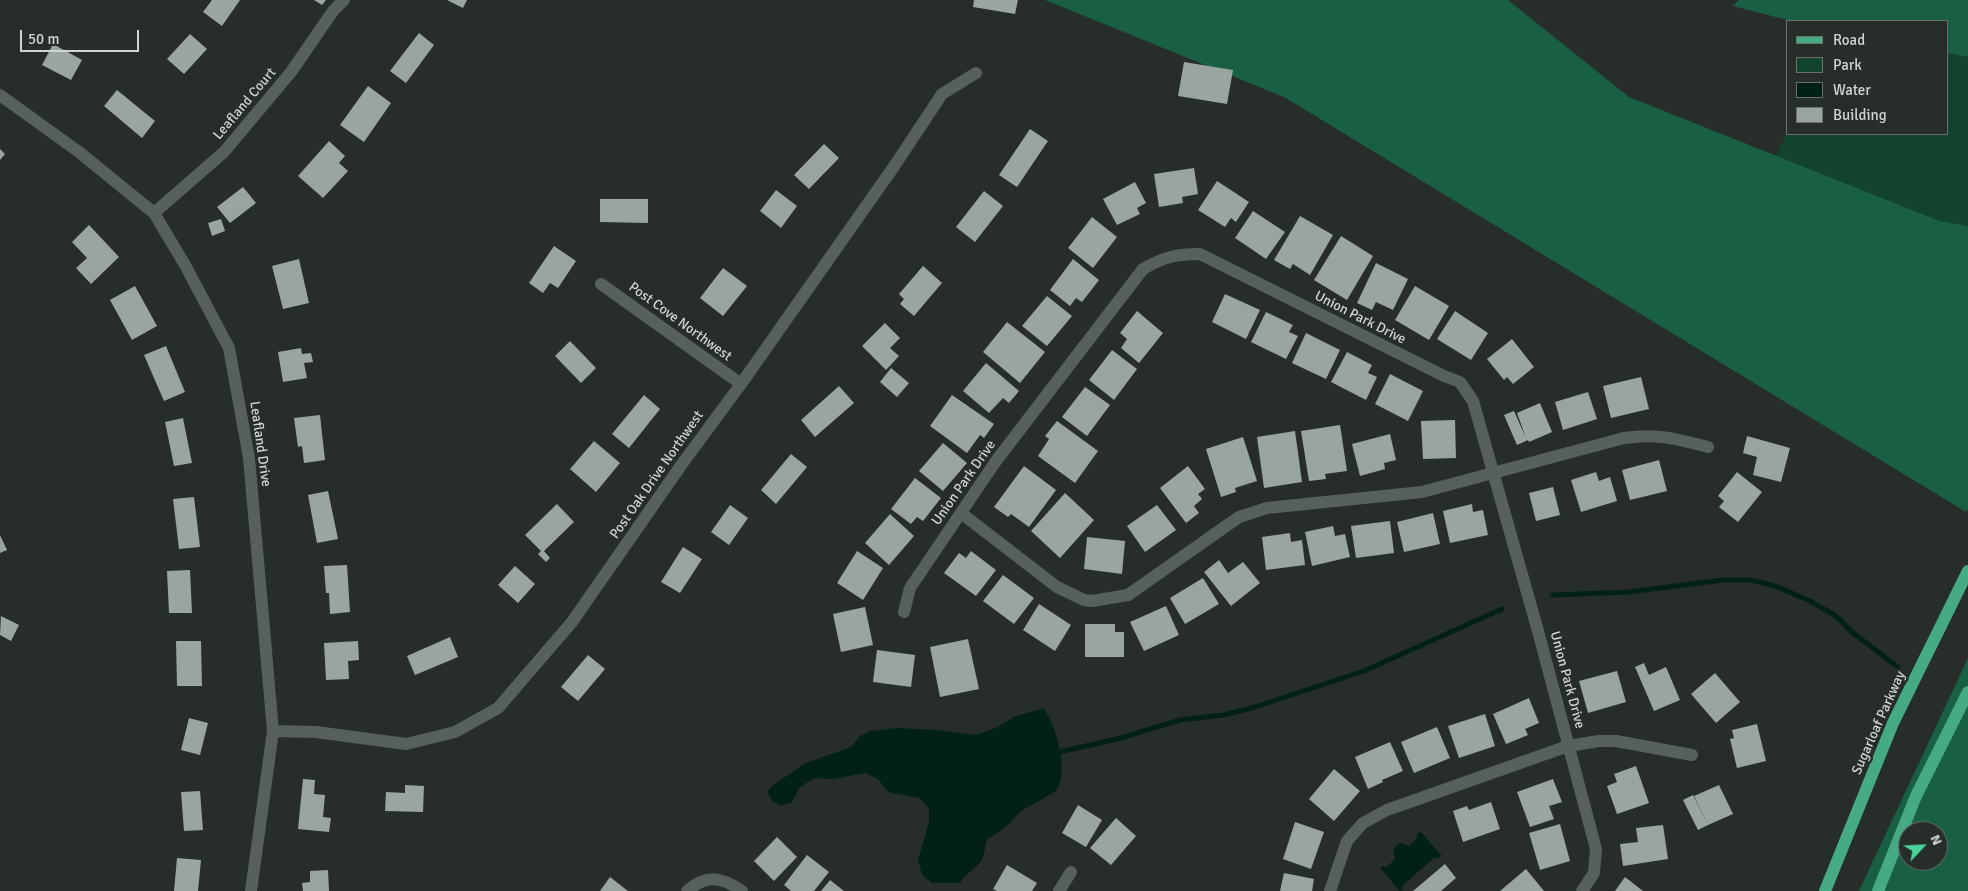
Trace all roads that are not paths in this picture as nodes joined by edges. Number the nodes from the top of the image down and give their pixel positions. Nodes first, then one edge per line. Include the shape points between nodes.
1 (344, 0) edge
2 (976, 73) dead end
3 (0, 94) edge
4 (154, 213) junction
5 (601, 284) dead end
6 (741, 384) junction
7 (1708, 447) dead end
8 (1494, 474) junction
9 (961, 513) junction
10 (1968, 571) edge
11 (904, 612) dead end
12 (1968, 692) edge
13 (273, 731) junction
14 (1568, 746) junction
15 (1692, 755) dead end
16 (1071, 872) dead end
17 (251, 891) edge
18 (687, 891) edge
19 (742, 891) edge
20 (1059, 891) edge
21 (1330, 891) edge
22 (1582, 891) edge
23 (1825, 891) edge
24 (1878, 891) edge

1 - 4 street, Leafland Court via 291,72 224,152
2 - 6 street, Post Oak Drive Northwest via 942,94
3 - 4 street, Leafland Drive
4 - 13 street, Leafland Drive via 229,348 249,458
5 - 6 street, Post Cove Northwest
6 - 13 street, Post Oak Drive Northwest via 572,622 498,708 455,732 406,744 316,732
7 - 8 street via 1665,436 1646,435 1624,438
8 - 9 street via 1422,492 1267,508 1239,517 1128,596 1092,601 1057,587
8 - 9 street, Union Park Drive via 1473,401 1460,382 1200,254 1177,254 1143,269 996,461
8 - 14 street, Union Park Drive
9 - 11 street, Union Park Drive via 910,588
10 - 23 main road, Sugarloaf Parkway via 1893,723
12 - 24 main road via 1916,796
13 - 17 street, Leafland Drive
14 - 15 street via 1616,741
14 - 21 street via 1386,810 1363,823 1347,841
14 - 22 street, Union Park Drive via 1596,849 1594,874
16 - 20 street
18 - 19 street via 712,879 727,880

